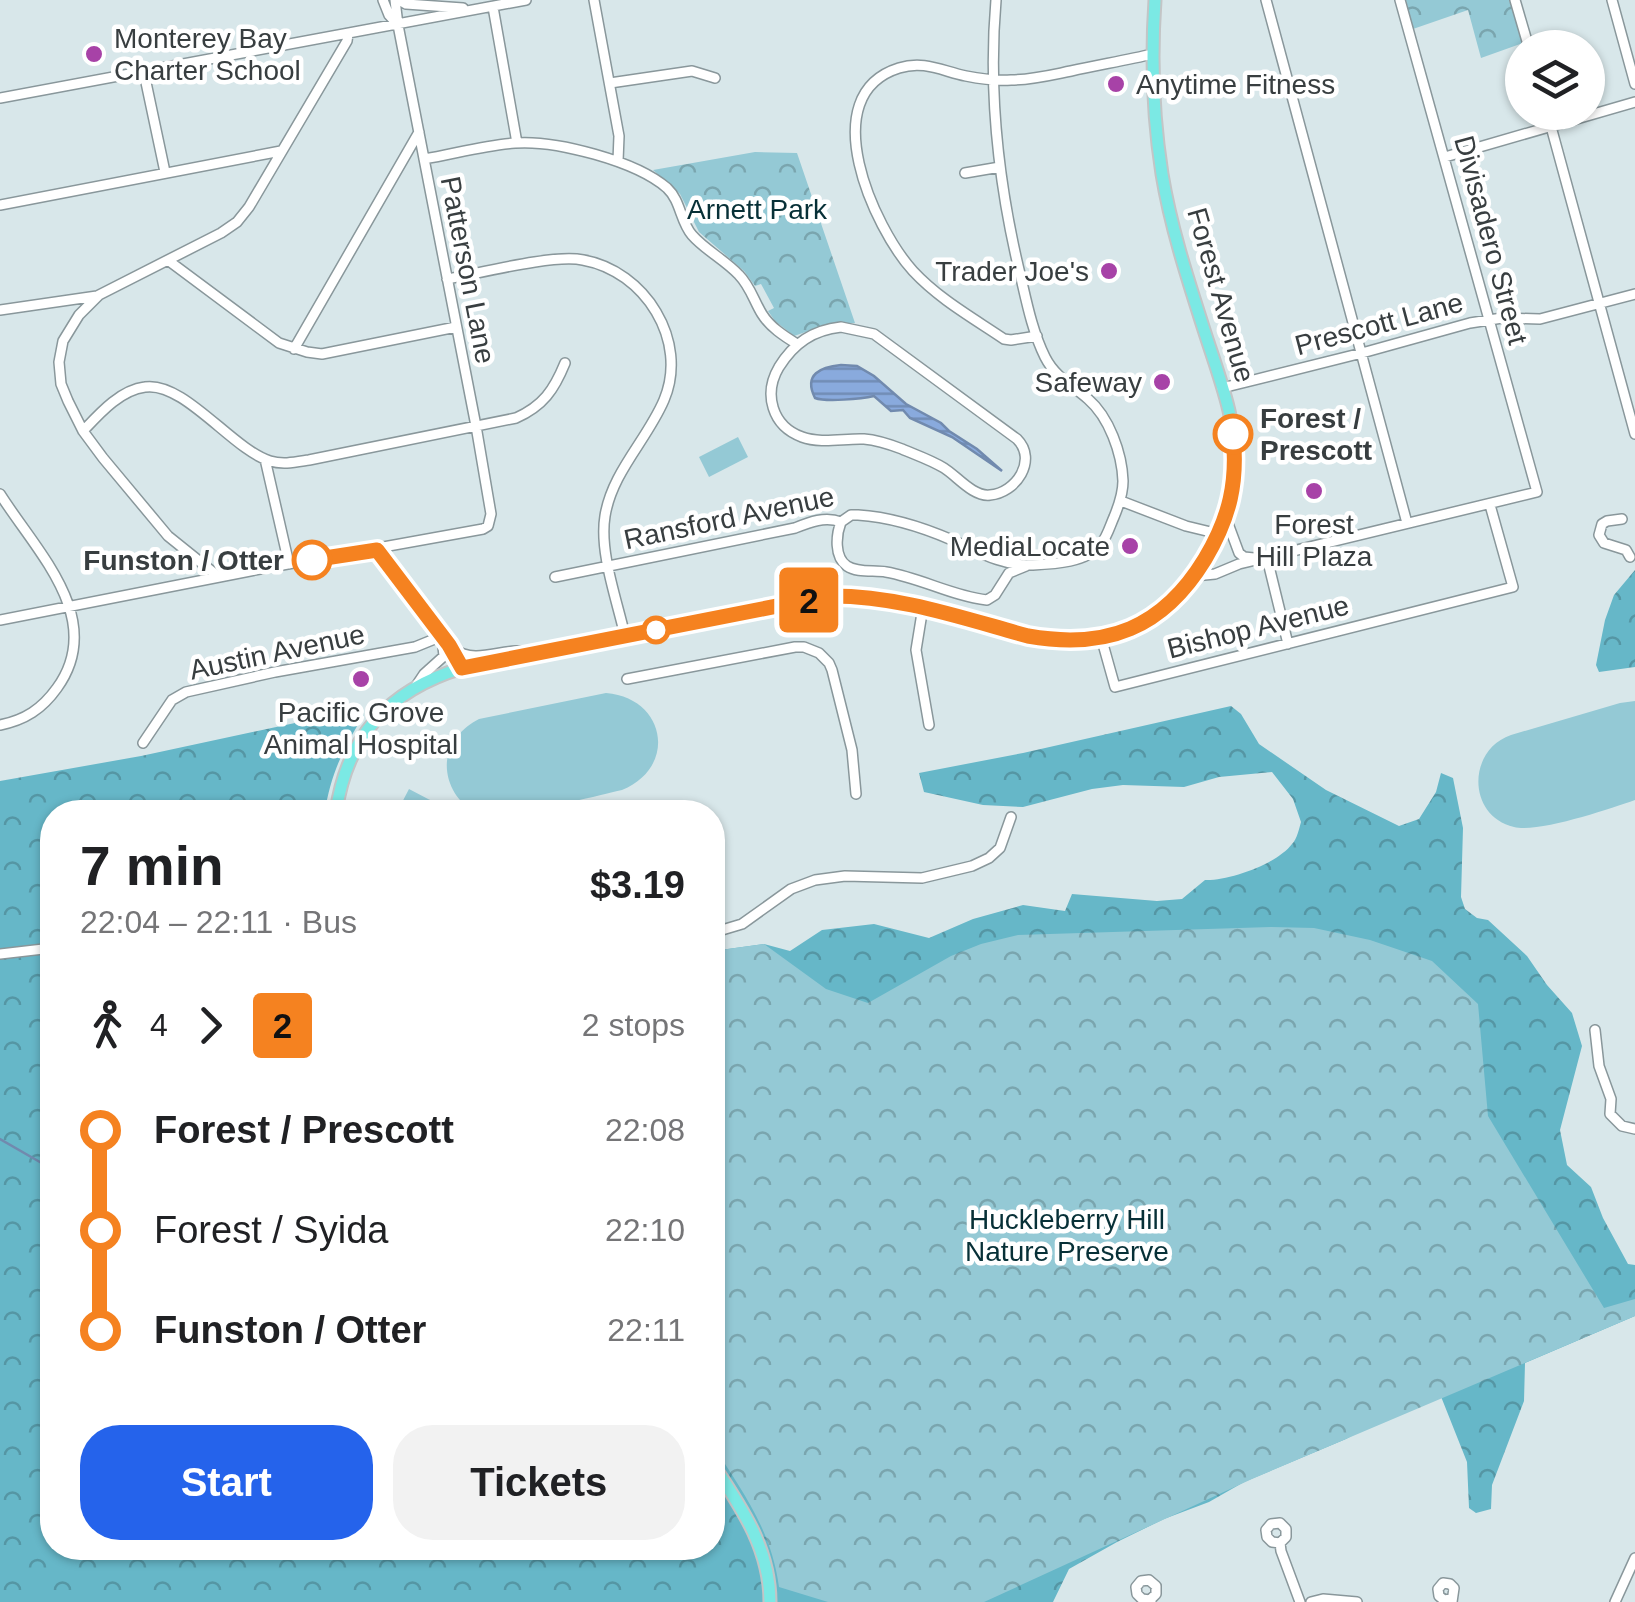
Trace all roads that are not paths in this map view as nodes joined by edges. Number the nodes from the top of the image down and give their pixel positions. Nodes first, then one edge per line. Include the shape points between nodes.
1 (383, 0) edge
2 (397, 0) edge
3 (526, 0) edge
4 (594, 0) edge
5 (996, 0) edge
6 (1155, 0) edge
7 (1266, 0) edge
8 (1400, 0) edge
9 (1516, 0) edge
10 (1612, 0) edge
11 (493, 7) junction
12 (476, 10) junction
13 (398, 25) junction
14 (1524, 30) edge
15 (348, 34) junction
16 (1153, 54) junction
17 (144, 73) junction
18 (715, 78) dead end
19 (994, 80) junction
20 (610, 83) junction
21 (1635, 84) edge
22 (0, 98) edge
23 (1635, 102) edge
24 (1605, 111) edge
25 (1538, 130) edge
26 (1552, 130) edge
27 (419, 132) junction
28 (517, 142) junction
29 (282, 152) junction
30 (1445, 158) junction
31 (424, 159) junction
32 (618, 161) junction
33 (1000, 168) junction
34 (165, 172) junction
35 (965, 173) dead end
36 (0, 205) edge
37 (169, 261) junction
38 (448, 279) junction
39 (1635, 294) edge
40 (100, 296) junction
41 (1599, 304) junction
42 (0, 310) edge
43 (1489, 320) junction
44 (456, 326) junction
45 (1037, 336) junction
46 (796, 344) junction
47 (294, 348) junction
48 (1362, 353) junction
49 (565, 363) dead end
50 (1222, 388) junction
51 (476, 426) junction
52 (82, 431) junction
53 (1635, 434) edge
54 (265, 459) junction
55 (0, 494) edge
56 (1120, 500) junction
57 (1490, 505) junction
58 (12, 512) junction
59 (0, 516) edge
60 (1226, 518) junction
61 (1622, 519) dead end
62 (842, 522) junction
63 (1407, 524) junction
64 (1218, 534) junction
65 (377, 550) junction
66 (1630, 557) dead end
67 (1267, 558) junction
68 (999, 561) junction
69 (289, 564) junction
70 (1028, 565) junction
71 (609, 566) junction
72 (1194, 576) junction
73 (219, 577) junction
74 (555, 577) dead end
75 (1002, 581) junction
76 (70, 606) junction
77 (923, 607) junction
78 (0, 620) edge
79 (442, 636) junction
80 (626, 636) junction
81 (1101, 638) junction
82 (1288, 644) junction
83 (449, 645) junction
84 (532, 654) junction
85 (462, 668) junction
86 (627, 679) dead end
87 (416, 686) junction
88 (0, 725) edge
89 (930, 725) dead end
90 (143, 744) dead end
91 (856, 794) dead end
92 (338, 800) edge
93 (1011, 817) dead end
94 (725, 930) edge
95 (40, 949) edge
96 (0, 954) edge
97 (1595, 1030) dead end
98 (1635, 1130) edge
99 (725, 1483) edge
100 (1280, 1543) dead end
101 (1635, 1558) edge
102 (770, 1602) edge
103 (1300, 1602) edge
104 (1311, 1602) edge
105 (1357, 1602) edge
106 (1614, 1602) edge

1 - 13 street
2 - 12 street
2 - 13 street, Patterson Lane
3 - 11 street
4 - 20 street
5 - 19 street, Ransford Avenue
6 - 16 main road, Forest Avenue
7 - 48 street
8 - 30 street, Divisadero Street
9 - 14 street
10 - 21 street
11 - 12 street
11 - 28 street
12 - 13 street
13 - 15 street
13 - 27 street, Patterson Lane
15 - 17 street
15 - 29 street
16 - 19 street
16 - 50 main road, Forest Avenue via 1162,176
17 - 22 street
17 - 34 street
18 - 20 street via 692,71
19 - 33 street, Ransford Avenue
19 - 45 street via 923,65 888,73 862,102 858,159 880,223 922,280 1004,339
20 - 32 street
23 - 24 street
25 - 30 street
26 - 41 street
27 - 31 street, Patterson Lane
27 - 47 street
28 - 31 street
28 - 32 street
29 - 34 street
29 - 37 street via 237,222
30 - 43 street, Divisadero Street
31 - 38 street, Patterson Lane
32 - 46 street via 672,193 694,237 737,272 768,322
33 - 35 street
33 - 45 street, Ransford Avenue
34 - 36 street
37 - 40 street
37 - 47 street
38 - 44 street, Patterson Lane
38 - 71 street via 585,260 624,278 654,308 668,342 668,386 606,508
39 - 41 street, Prescott Lane
40 - 42 street
40 - 52 street via 80,315 60,352 61,384
41 - 43 street, Prescott Lane via 1540,319
41 - 53 street
43 - 48 street, Prescott Lane
43 - 57 street, Divisadero Street via 1538,492
44 - 47 street via 322,354
44 - 51 street, Patterson Lane
45 - 56 street, Ransford Avenue via 1058,376 1105,419 1121,467
46 - 46 street via 770,392 774,412 803,437 892,445 988,495 1020,474 1027,457 1022,444 874,334 831,328
48 - 50 street, Prescott Lane
48 - 63 street
49 - 51 street via 551,393 531,411
50 - 60 main road, Forest Avenue via 1236,472
51 - 54 street via 309,460
51 - 65 street, Patterson Lane via 489,524
52 - 54 street via 119,399 152,386 169,390
52 - 73 street via 156,523
54 - 69 street
55 - 58 street
56 - 64 street
56 - 70 street, Ransford Avenue via 1098,548 1074,560
57 - 63 street
57 - 82 street, Bishop Avenue via 1513,587
58 - 59 street
58 - 76 street
60 - 64 main road, Forest Avenue
60 - 67 street via 1239,553
61 - 66 street via 1602,524 1599,535
62 - 68 street, Ransford Avenue via 858,515 900,522
62 - 71 street, Ransford Avenue via 821,519
62 - 75 street via 838,554 849,568 904,576 981,600 992,598
63 - 67 street
64 - 72 main road, Forest Avenue
65 - 69 street
65 - 79 street
67 - 72 street
67 - 82 street
68 - 70 street, Ransford Avenue
68 - 75 street
69 - 73 street
70 - 75 street
71 - 74 street, Ransford Avenue
71 - 80 street
72 - 81 main road, Forest Avenue via 1170,604
73 - 76 street
76 - 78 street
76 - 88 street via 75,649 62,682 32,714
77 - 80 main road, Forest Avenue via 828,596
77 - 81 main road, Forest Avenue via 1028,636
77 - 89 street via 916,650
79 - 83 street
79 - 87 street via 444,656
79 - 90 street, Austin Avenue via 186,692 169,704
80 - 84 main road, Forest Avenue
81 - 82 street, Bishop Avenue via 1115,687
83 - 84 street via 464,655
83 - 85 street
84 - 85 main road, Forest Avenue
85 - 87 main road, Forest Avenue
86 - 91 street via 795,647 815,651 832,670
87 - 92 main road, Forest Avenue via 366,732
93 - 94 street via 1000,848 972,866 922,878 815,880
95 - 96 street
97 - 98 street via 1610,1114
99 - 102 main road via 760,1542
100 - 103 street
101 - 106 street
104 - 105 street

